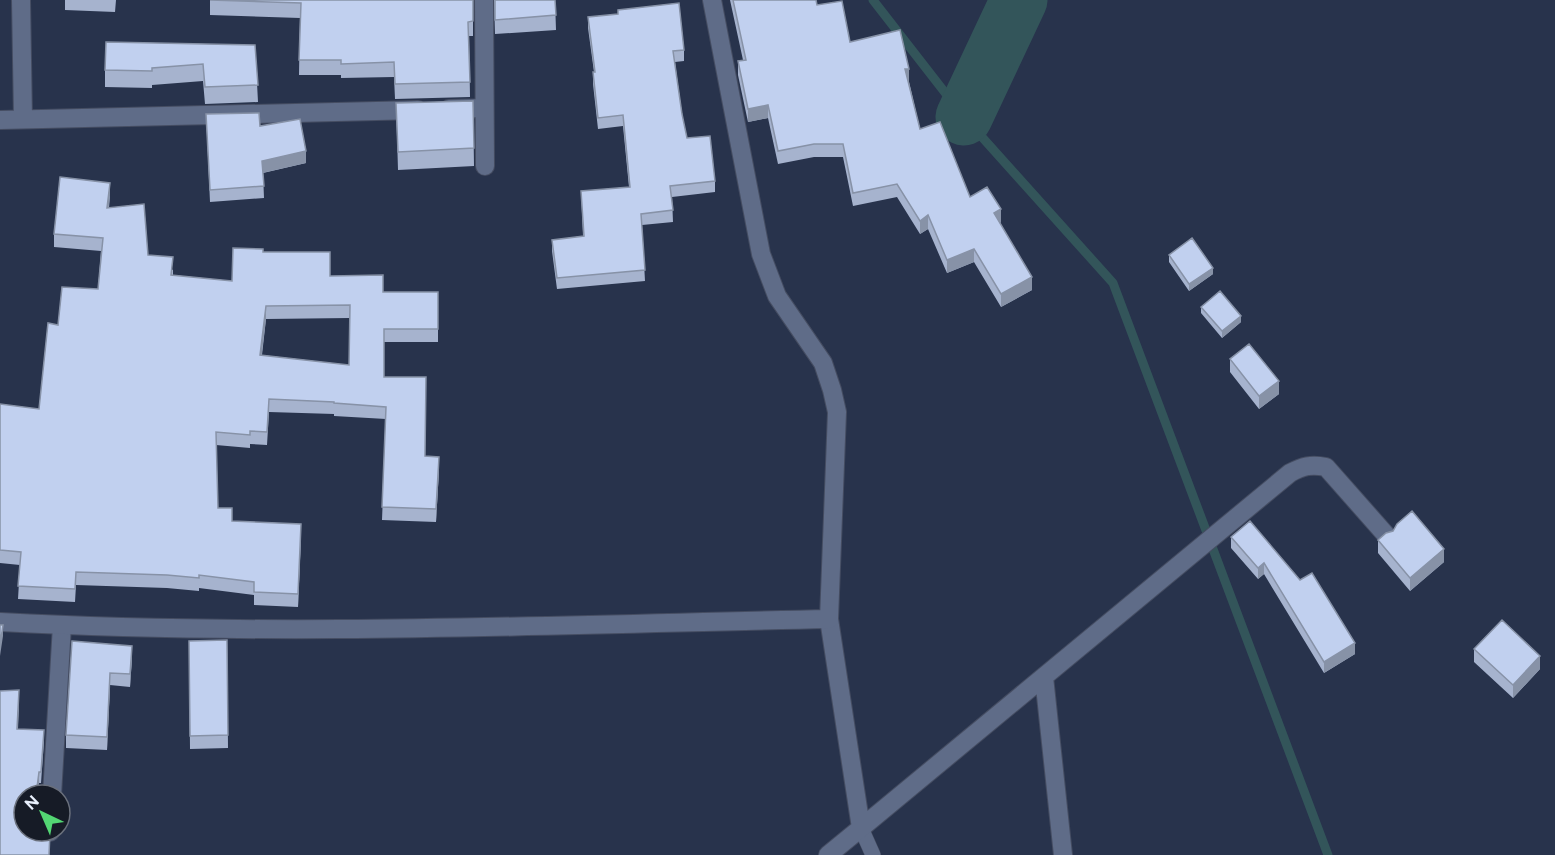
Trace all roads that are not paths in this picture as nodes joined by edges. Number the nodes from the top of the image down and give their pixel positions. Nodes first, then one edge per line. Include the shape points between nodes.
1 (21, 0) edge
2 (484, 0) edge
3 (711, 0) edge
4 (484, 108) junction
5 (23, 119) junction
6 (0, 120) edge
7 (484, 166) dead end
8 (1386, 535) edge
9 (829, 619) junction
10 (0, 622) edge
11 (62, 625) junction
12 (1044, 677) junction
13 (53, 783) edge
14 (861, 828) junction
15 (828, 855) edge
16 (873, 855) edge
17 (1063, 855) edge

1 - 5 street
2 - 4 street
3 - 9 street via 761,254 777,296 823,363 835,401
4 - 5 street
4 - 7 street
5 - 6 street
8 - 12 street via 1326,467 1302,466
9 - 11 street via 451,627
9 - 14 street
10 - 11 street
11 - 13 street
12 - 14 street
12 - 17 street
14 - 15 street
14 - 16 lane

